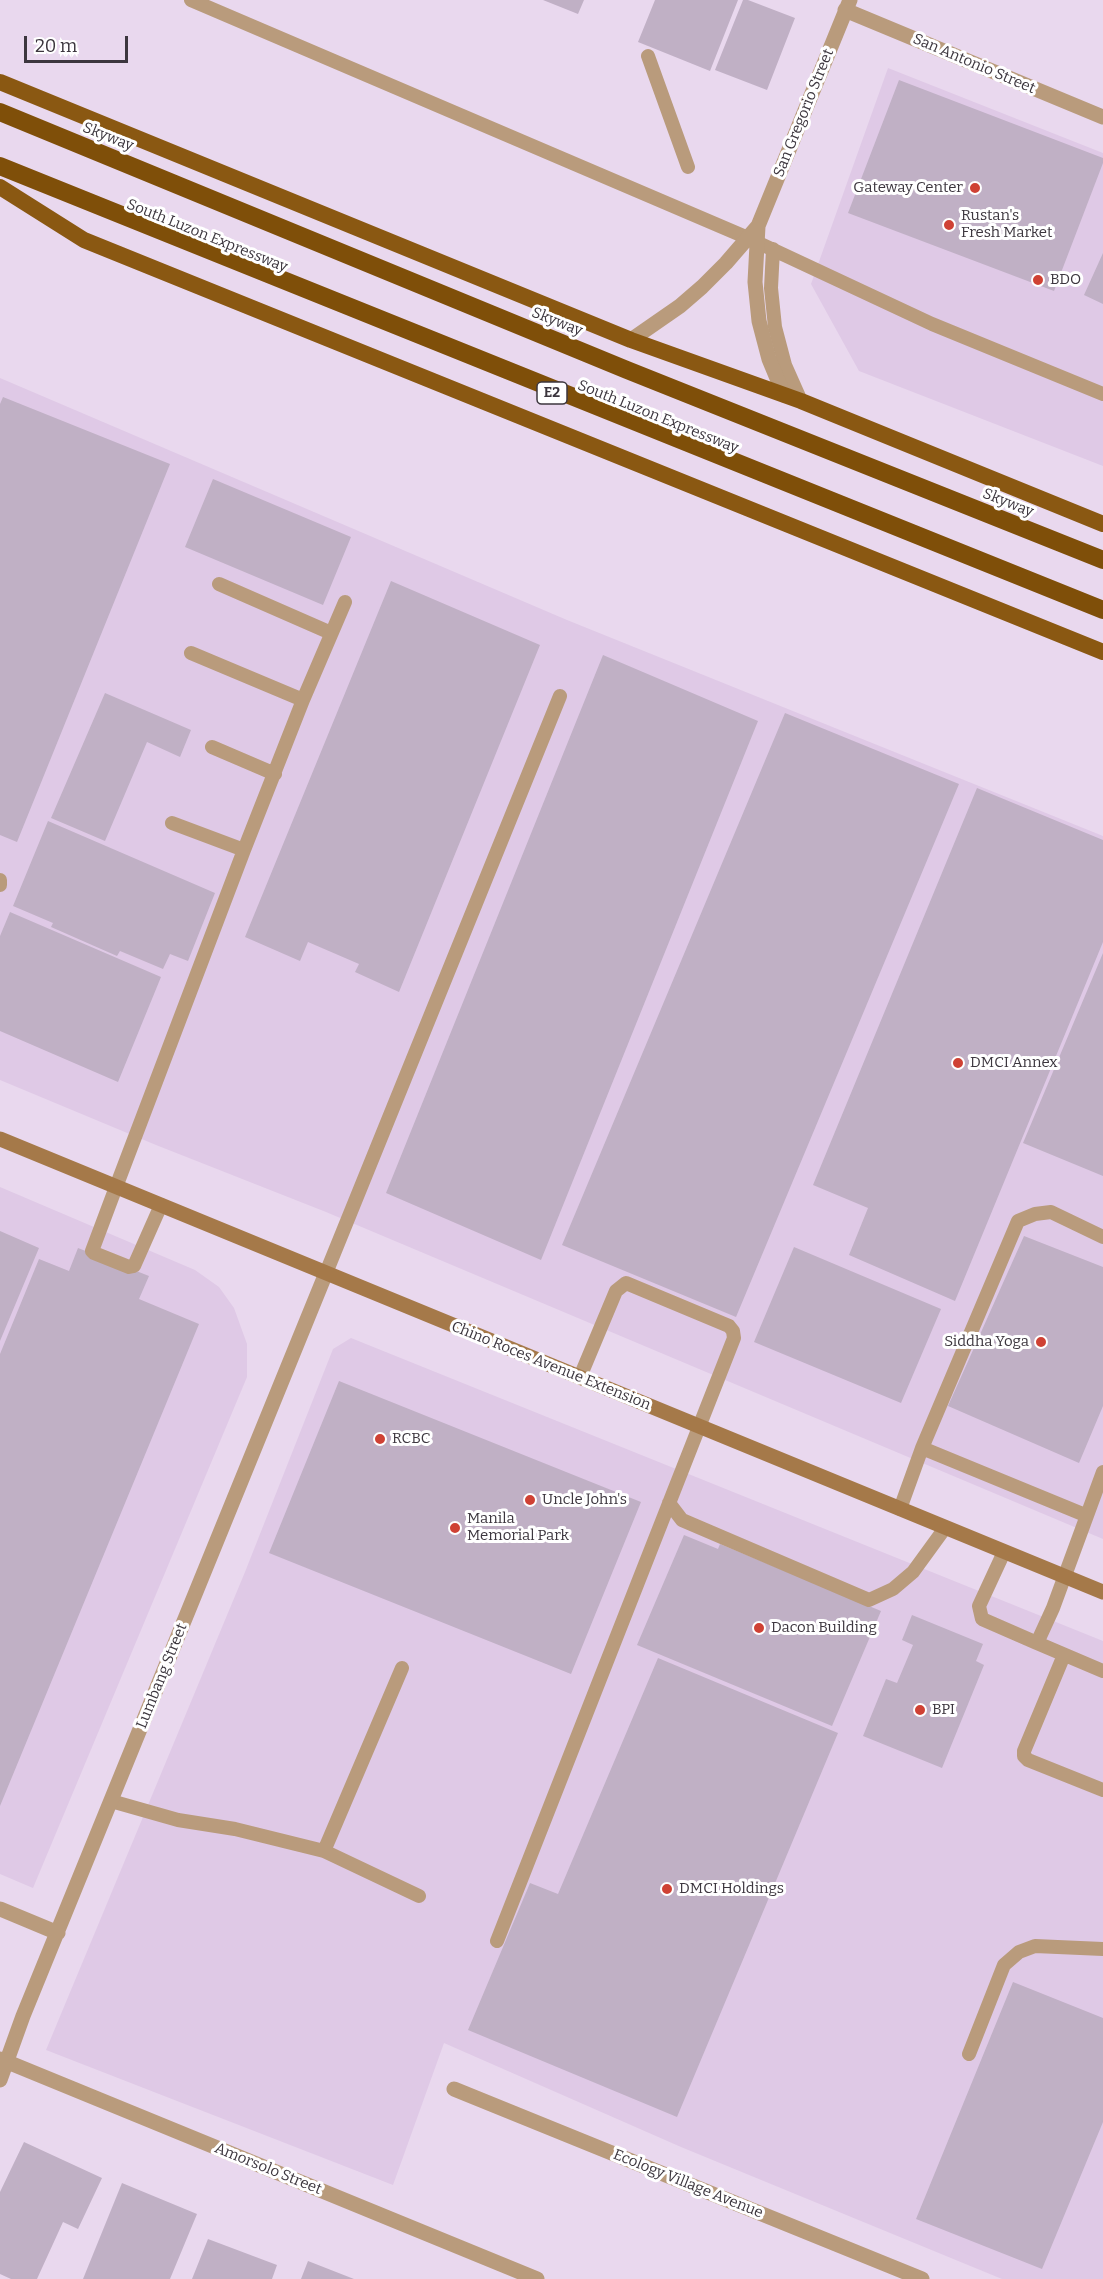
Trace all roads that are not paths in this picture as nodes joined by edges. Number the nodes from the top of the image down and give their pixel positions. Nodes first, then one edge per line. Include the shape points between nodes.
1 (191, 0) edge
2 (848, 5) edge
3 (648, 56) dead end
4 (0, 82) edge
5 (0, 111) edge
6 (1103, 117) edge
7 (0, 166) edge
8 (688, 167) dead end
9 (0, 172) edge
10 (0, 187) edge
11 (754, 235) junction
12 (773, 249) junction
13 (631, 340) junction
14 (1103, 394) edge
15 (784, 395) junction
16 (801, 401) junction
17 (1103, 524) edge
18 (1103, 560) edge
19 (219, 585) dead end
20 (345, 602) dead end
21 (1103, 612) edge
22 (331, 633) junction
23 (1103, 652) edge
24 (191, 653) dead end
25 (560, 696) dead end
26 (303, 700) junction
27 (212, 747) dead end
28 (275, 774) junction
29 (172, 823) dead end
30 (244, 850) junction
31 (0, 880) edge
32 (0, 885) edge
33 (0, 1139) edge
34 (116, 1187) junction
35 (161, 1205) junction
36 (1103, 1237) edge
37 (326, 1273) junction
38 (580, 1377) junction
39 (700, 1427) junction
40 (922, 1448) junction
41 (1103, 1472) edge
42 (669, 1503) junction
43 (900, 1509) junction
44 (1085, 1515) junction
45 (945, 1528) junction
46 (1004, 1552) junction
47 (1064, 1576) junction
48 (1103, 1592) edge
49 (1037, 1643) junction
50 (1064, 1655) junction
51 (402, 1668) dead end
52 (1103, 1671) edge
53 (1103, 1790) edge
54 (111, 1801) junction
55 (324, 1851) junction
56 (419, 1896) dead end
57 (0, 1909) edge
58 (58, 1933) junction
59 (497, 1941) dead end
60 (1103, 1949) edge
61 (969, 2054) dead end
62 (4, 2061) edge
63 (0, 2080) edge
64 (454, 2089) dead end
65 (537, 2279) edge
66 (922, 2279) edge

1 - 11 lane
2 - 6 street, San Antonio Street
2 - 11 street, San Gregorio Street
3 - 8 lane
4 - 13 highway
5 - 18 highway, Skyway via 616,366
7 - 21 highway, E2
9 - 21 highway, South Luzon Expressway / E2
10 - 23 highway via 84,240
11 - 12 lane
11 - 13 street, San Gregorio Street via 680,306
11 - 15 street, San Gregorio Street via 759,321
12 - 14 lane via 890,306
12 - 16 lane via 775,327 785,365
13 - 15 highway
15 - 16 highway
16 - 17 highway
19 - 22 lane
20 - 22 lane
22 - 26 lane
24 - 26 lane
25 - 37 lane
26 - 28 lane
27 - 28 lane
28 - 30 lane
29 - 30 lane
30 - 34 lane
31 - 32 lane
33 - 34 main road, Chino Roces Avenue Extension
34 - 35 main road, Chino Roces Avenue Extension
34 - 35 lane via 92,1251 129,1267 134,1266
35 - 37 main road, Chino Roces Avenue Extension
36 - 40 lane via 1051,1212 1018,1221
37 - 38 main road, Chino Roces Avenue Extension
37 - 54 street, Lumbang Street
38 - 39 main road, Chino Roces Avenue Extension
38 - 39 lane via 616,1291 626,1283 637,1287 729,1326 733,1332
39 - 42 lane
39 - 43 main road, Chino Roces Avenue Extension
40 - 43 lane
40 - 44 lane
41 - 44 lane
42 - 45 lane via 681,1520 869,1600 893,1589 913,1572
42 - 59 lane
43 - 45 main road, Chino Roces Avenue Extension
44 - 47 lane
45 - 46 main road, Chino Roces Avenue Extension
46 - 47 main road, Chino Roces Avenue Extension
46 - 49 lane via 980,1606 982,1619
47 - 48 main road, Chino Roces Avenue Extension
47 - 49 lane
49 - 50 lane
50 - 52 lane
50 - 53 lane via 1024,1756
51 - 55 lane
54 - 55 lane via 178,1820 235,1829
54 - 58 street, Lumbang Street
55 - 56 lane
57 - 58 street
58 - 62 street, Lumbang Street
60 - 61 lane via 1035,1946 1019,1952 1004,1965
62 - 63 street, Lumbang Street
62 - 65 street, Amorsolo Street
64 - 66 street, Ecology Village Avenue

